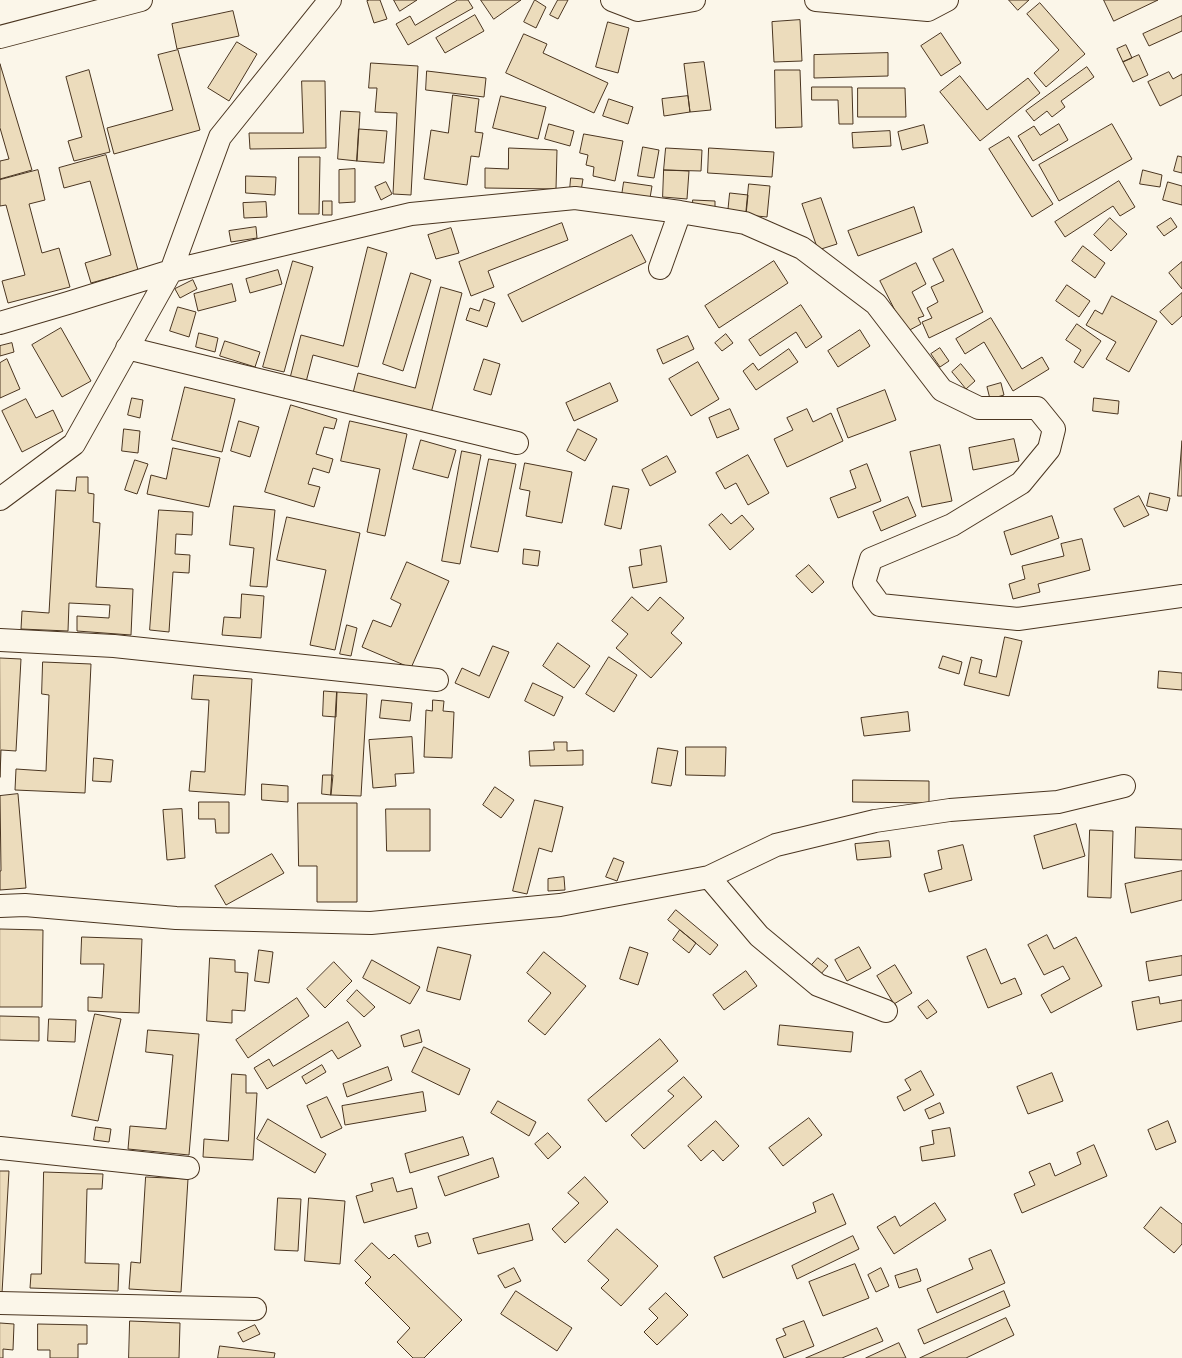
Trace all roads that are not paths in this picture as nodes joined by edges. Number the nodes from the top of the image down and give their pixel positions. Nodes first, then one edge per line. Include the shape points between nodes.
1 (141, 0) edge
2 (330, 0) edge
3 (612, 0) edge
4 (694, 0) edge
5 (816, 0) edge
6 (947, 0) edge
7 (0, 37) edge
8 (680, 212) junction
9 (660, 268) dead end
10 (170, 271) junction
11 (0, 322) edge
12 (127, 348) junction
13 (516, 443) dead end
14 (0, 499) edge
15 (1182, 596) edge
16 (0, 640) edge
17 (437, 680) dead end
18 (1124, 786) dead end
19 (709, 877) junction
20 (0, 906) edge
21 (886, 1011) dead end
22 (0, 1148) edge
23 (188, 1168) dead end
24 (0, 1303) edge
25 (255, 1309) dead end

1 - 7 street
2 - 10 street via 220,137
3 - 4 street via 638,10
5 - 6 street via 928,10
8 - 9 street
8 - 10 street via 575,198 411,214
8 - 15 street via 746,223 802,248 876,304 942,390 979,408 1037,408 1054,429 1049,449 1021,483 952,525 871,559 864,583 880,605 1018,619
10 - 11 street
10 - 12 street
12 - 13 street
12 - 14 street via 74,444
16 - 17 street via 114,646
18 - 19 street via 1058,802 950,810 875,821 776,845
19 - 20 street via 560,905 371,923 176,918 25,905
19 - 21 street via 759,936 818,985
22 - 23 street
24 - 25 street

